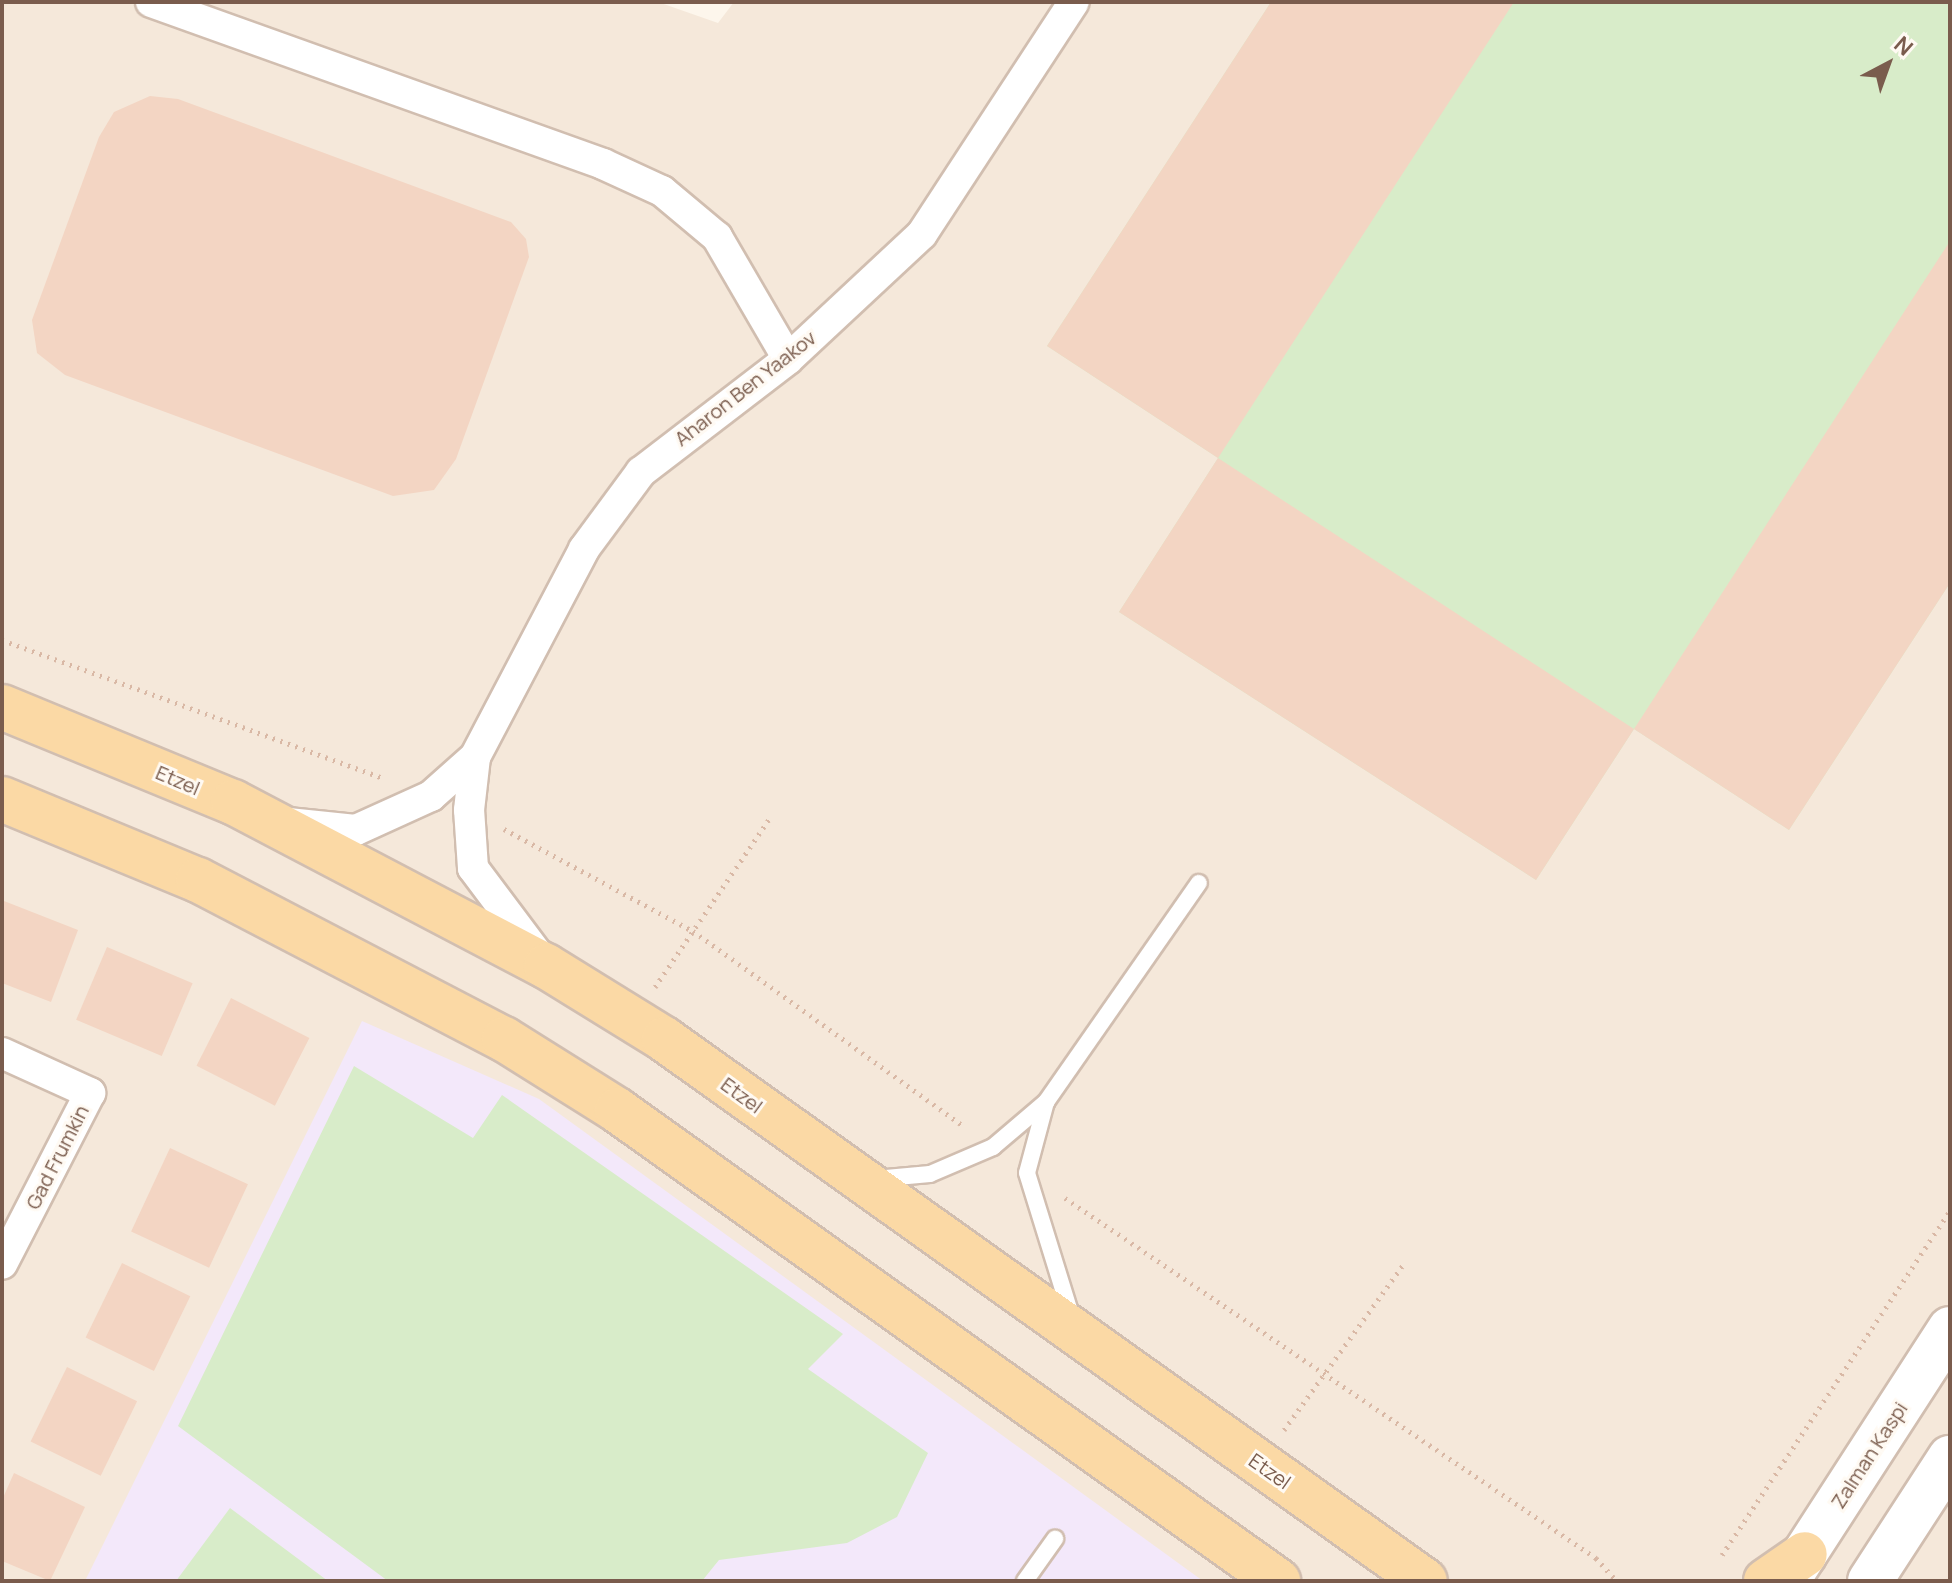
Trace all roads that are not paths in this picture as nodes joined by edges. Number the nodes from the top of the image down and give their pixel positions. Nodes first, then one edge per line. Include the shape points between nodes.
1 (151, 2) edge
2 (1074, 2) edge
3 (788, 359) junction
4 (2, 707) edge
5 (475, 757) junction
6 (2, 799) edge
7 (272, 821) junction
8 (1199, 883) dead end
9 (546, 966) junction
10 (2, 1053) edge
11 (1046, 1102) junction
12 (862, 1180) junction
13 (2, 1264) edge
14 (1950, 1329) edge
15 (1078, 1334) junction
16 (1950, 1458) edge
17 (1055, 1539) dead end
18 (1796, 1567) edge
19 (1025, 1581) edge
20 (1278, 1581) edge
21 (1425, 1581) edge
22 (1766, 1581) edge
23 (1870, 1581) edge

1 - 3 street via 603,164 662,191 717,237
2 - 3 street, Aharon Ben Yaakov via 922,234
3 - 5 street, Aharon Ben Yaakov via 641,472 584,549
4 - 7 main road, Etzel
5 - 7 street, Aharon Ben Yaakov via 431,796 356,830
5 - 9 street, Aharon Ben Yaakov via 469,810 473,868
6 - 20 main road via 198,880 504,1039 617,1110
7 - 9 main road, Etzel
8 - 11 lane
9 - 12 main road, Etzel via 633,1020
10 - 13 street, Gad Frumkin via 90,1093
11 - 12 lane via 993,1147 930,1174
11 - 15 lane via 1027,1173
12 - 15 main road, Etzel
14 - 18 street, Zalman Kaspi
15 - 21 main road, Etzel
16 - 23 street
17 - 19 lane
18 - 22 main road

